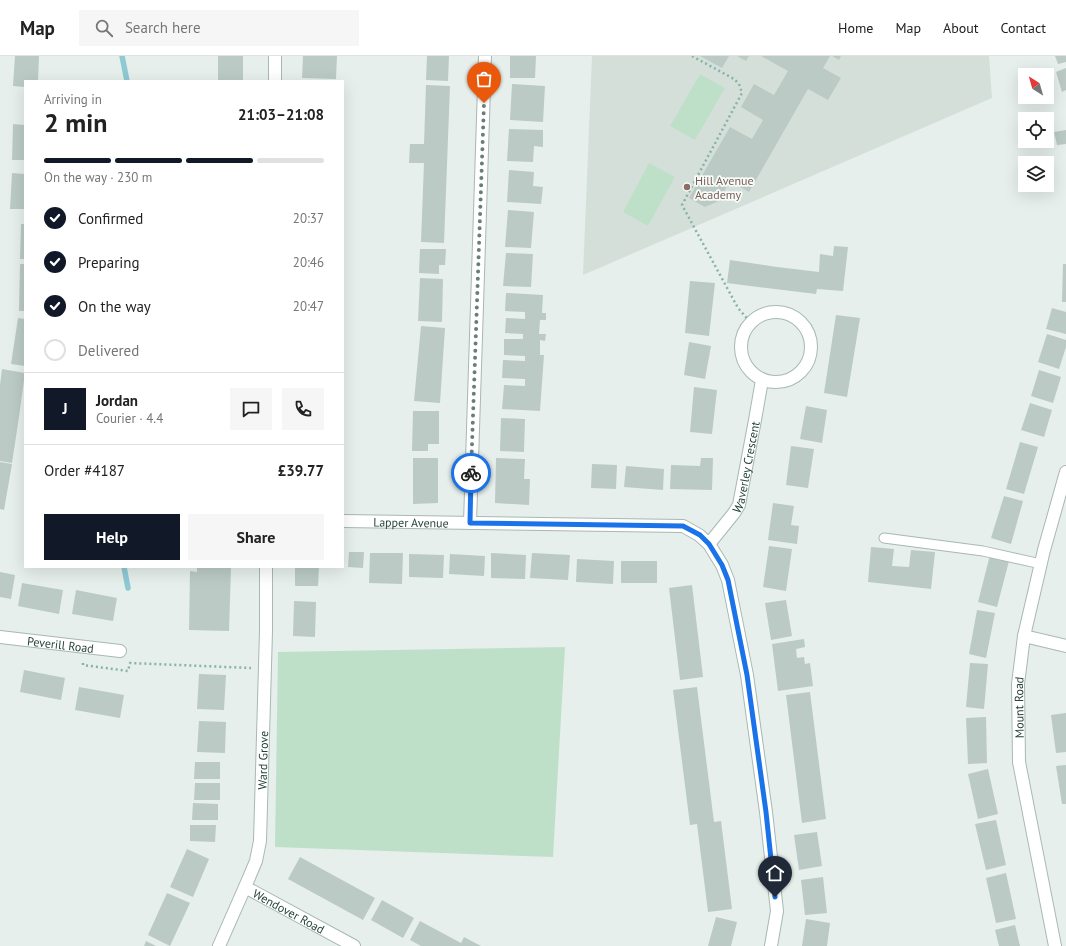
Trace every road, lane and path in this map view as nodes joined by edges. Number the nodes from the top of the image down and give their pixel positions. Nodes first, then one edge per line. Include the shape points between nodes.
1 (276, 56) edge
2 (485, 56) edge
3 (692, 56) edge
4 (275, 80) edge
5 (751, 323) junction
6 (762, 380) junction
7 (1066, 472) edge
8 (344, 521) edge
9 (470, 523) junction
10 (884, 538) dead end
11 (709, 544) junction
12 (1041, 564) junction
13 (266, 568) edge
14 (1024, 636) junction
15 (0, 637) edge
16 (81, 646) junction
17 (1066, 646) edge
18 (120, 651) dead end
19 (265, 668) junction
20 (245, 888) junction
21 (219, 946) edge
22 (354, 946) edge
23 (772, 946) edge
24 (1055, 946) edge

1 - 4 street
2 - 9 street
3 - 5 path via 734,79 739,84 742,94 682,205 738,308
5 - 6 street via 743,334 740,348 743,361 751,372
5 - 6 street via 762,315 775,312 789,315 800,322 808,333 811,347 808,360 800,372 789,380
6 - 11 street, Waverley Crescent via 739,505
7 - 12 street, Mount Road
8 - 9 street, Lapper Avenue
9 - 11 street, Lapper Avenue via 683,526 700,535
10 - 12 lane via 983,550
11 - 23 street, Lapper Avenue via 728,580 747,675 777,911
12 - 14 street, Mount Road
13 - 19 street, Ward Grove
14 - 17 street
14 - 24 street, Mount Road via 1018,684 1019,762
15 - 16 street, Peverill Road
16 - 18 street, Peverill Road
16 - 19 path via 83,665 128,671 130,663
19 - 20 street, Ward Grove via 260,842 256,861
20 - 21 street, Ward Grove
20 - 22 street, Wendover Road

